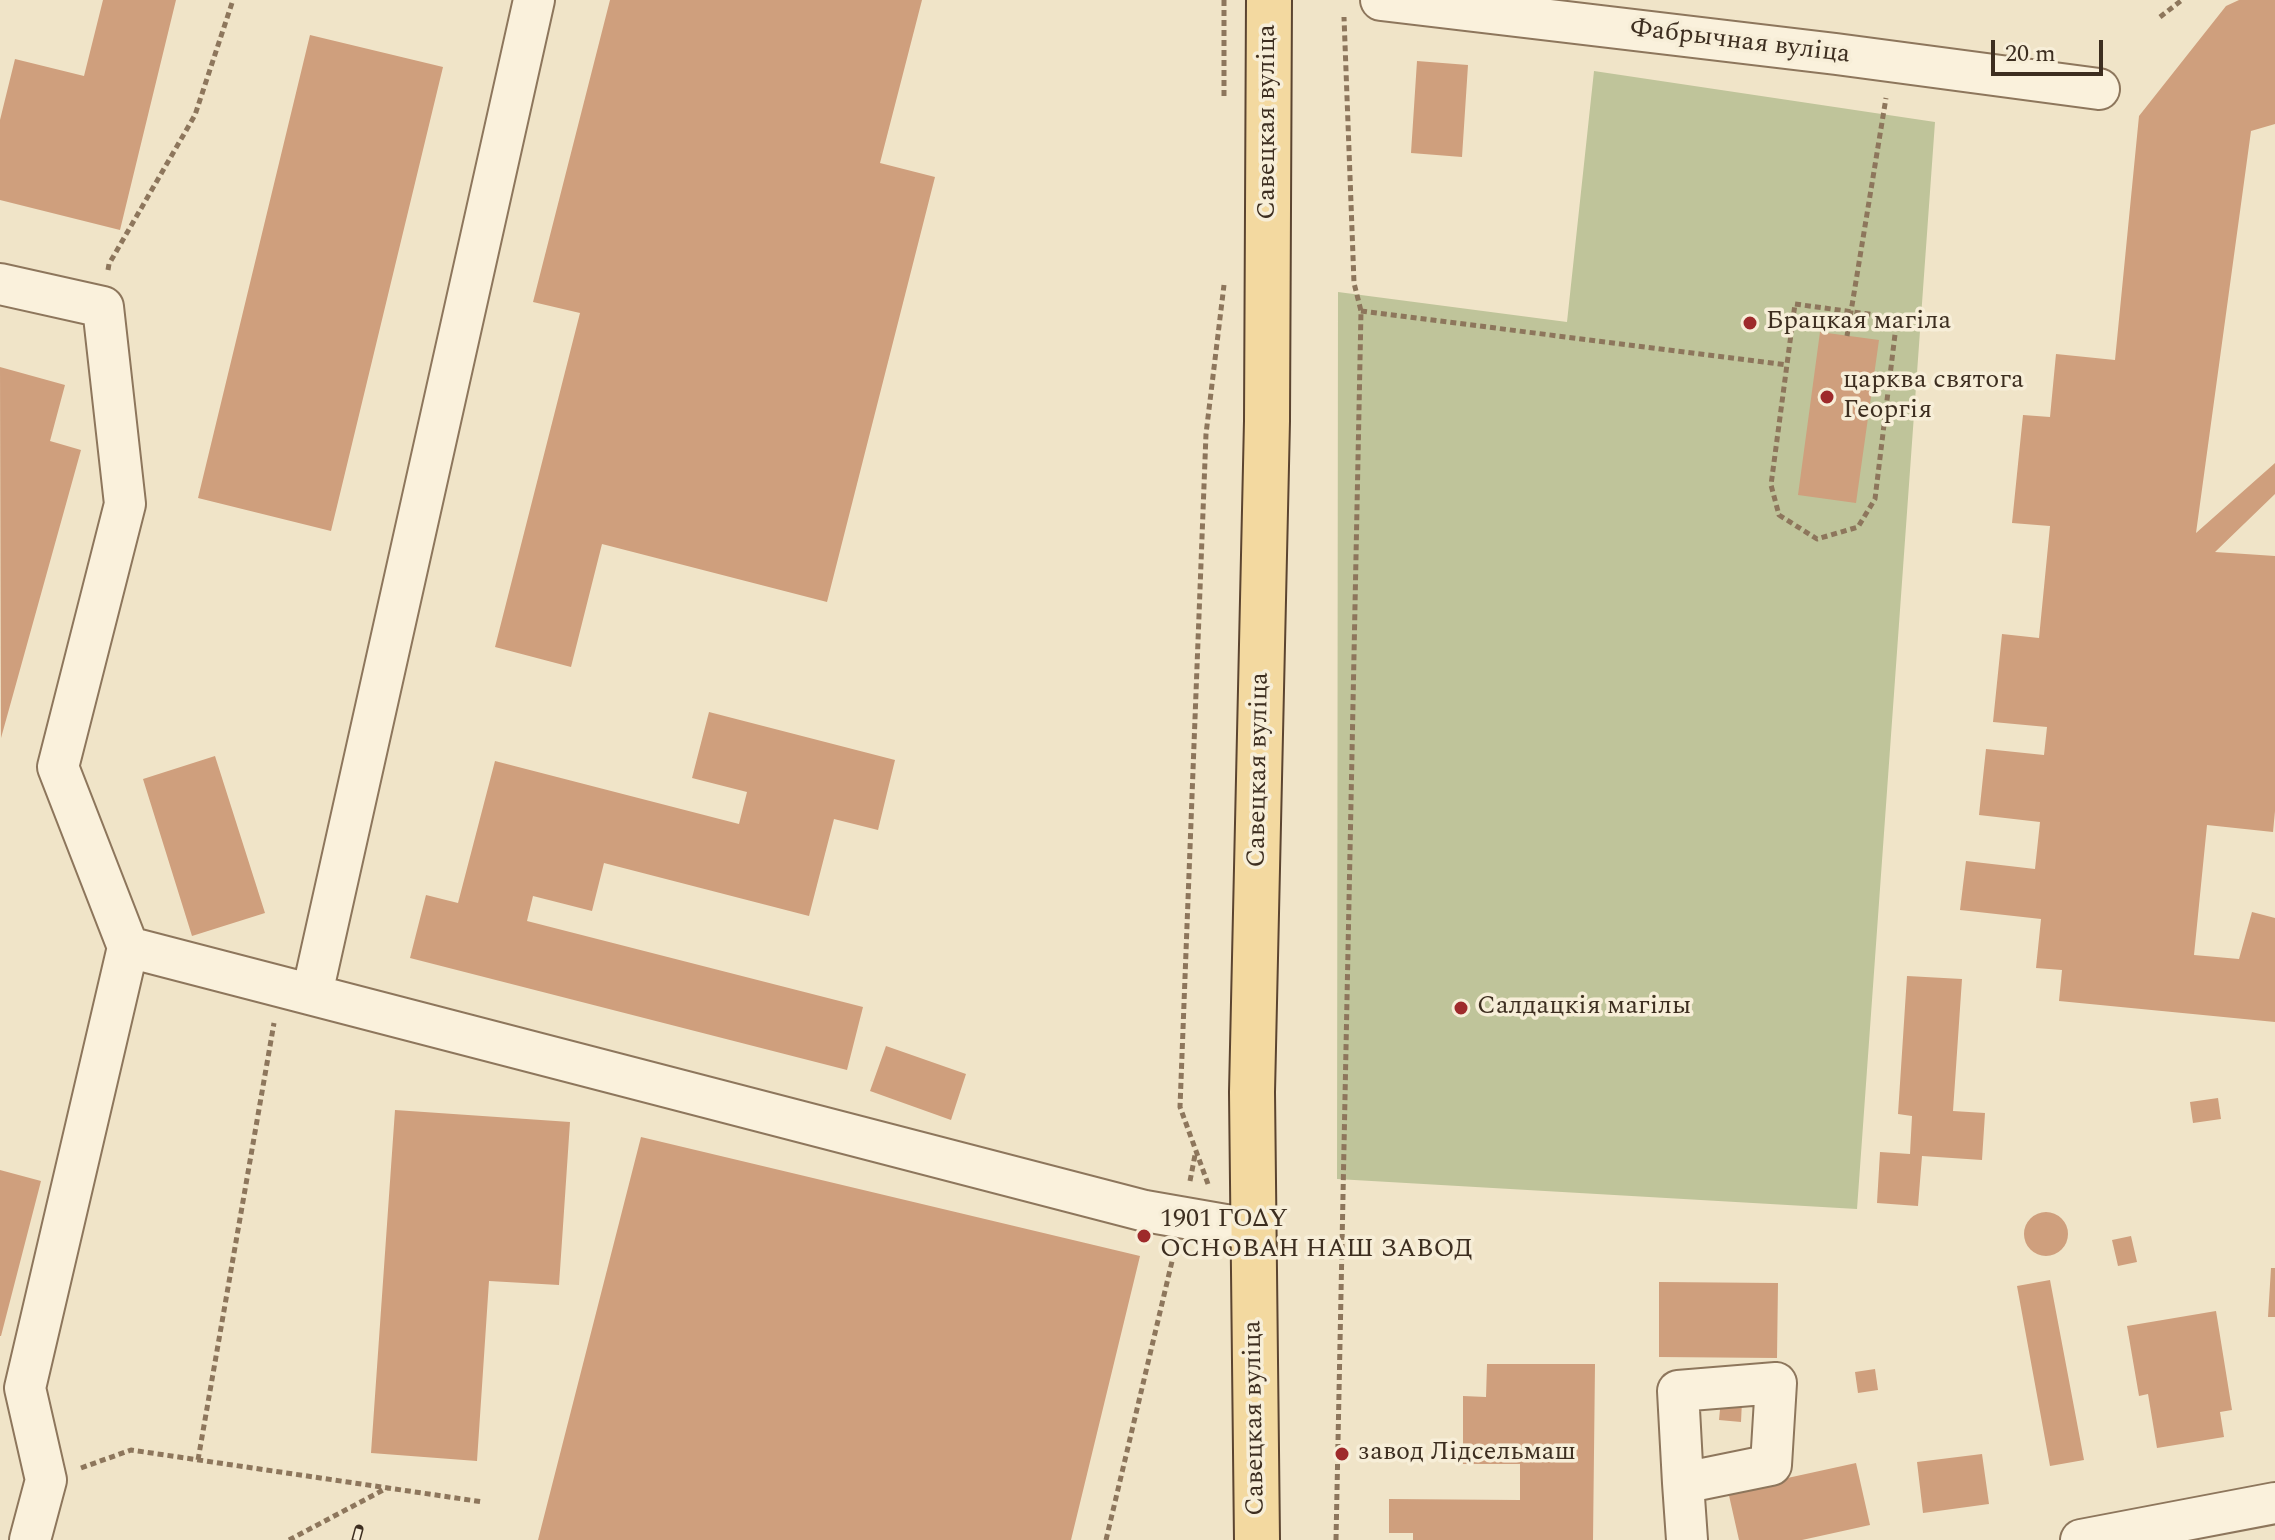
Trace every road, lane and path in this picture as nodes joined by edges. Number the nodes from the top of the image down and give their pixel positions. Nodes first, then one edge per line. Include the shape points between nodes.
1 (233, 0) edge
2 (534, 0) edge
3 (1224, 0) edge
4 (1269, 0) edge
5 (1381, 0) edge
6 (2182, 0) edge
7 (1344, 16) dead end
8 (2160, 17) dead end
9 (1892, 61) junction
10 (2099, 89) dead end
11 (1224, 109) dead end
12 (1224, 280) dead end
13 (0, 284) edge
14 (103, 307) junction
15 (1361, 311) junction
16 (1850, 312) junction
17 (1847, 336) dead end
18 (1787, 365) junction
19 (128, 947) junction
20 (296, 990) junction
21 (1196, 1153) junction
22 (1182, 1218) junction
23 (1237, 1227) junction
24 (198, 1460) junction
25 (46, 1480) junction
26 (1683, 1483) dead end
27 (388, 1488) junction
28 (483, 1502) dead end
29 (2275, 1503) edge
30 (30, 1540) edge
31 (289, 1540) edge
32 (1106, 1540) edge
33 (1257, 1540) edge
34 (1336, 1540) edge
35 (1687, 1540) edge
36 (2081, 1540) edge

1 - 14 path via 195,115 109,264
2 - 20 street
3 - 11 path
4 - 23 main road, Савецкая вуліца via 1267,421 1252,1092
5 - 9 street, Фабрычная вуліца
6 - 8 path
7 - 15 path via 1354,283
9 - 10 street, Фабрычная вуліца
9 - 16 path
12 - 21 path via 1206,434 1180,1107
13 - 14 street
14 - 19 street via 125,504 58,767
15 - 18 path
15 - 34 path
16 - 17 path
16 - 18 path via 1795,304
16 - 18 path via 1897,318 1875,499 1858,527 1817,539 1779,515 1771,485
19 - 20 street
19 - 25 street via 25,1388
20 - 22 street
20 - 24 path
21 - 22 path
21 - 23 path via 1214,1200
22 - 23 street
22 - 32 path
23 - 33 main road, Савецкая вуліца
24 - 25 path via 131,1450
24 - 27 path
25 - 30 street
26 - 35 street
27 - 28 path
27 - 31 path
29 - 36 street

